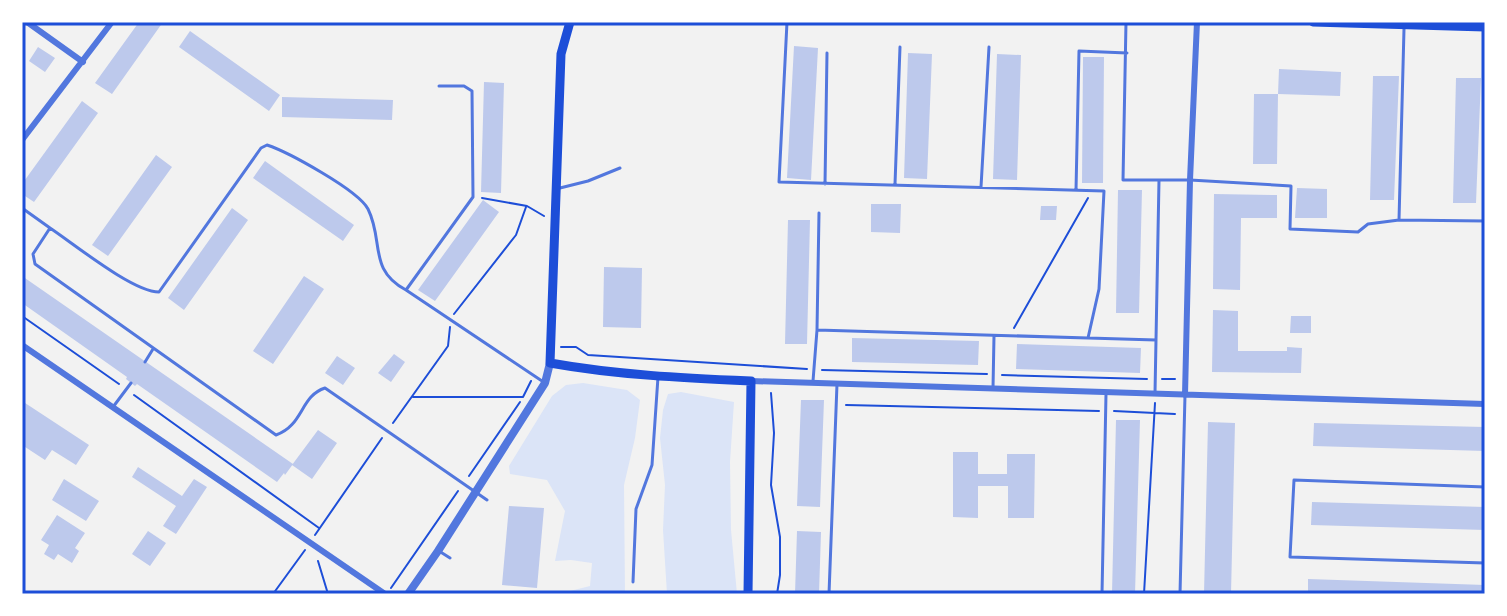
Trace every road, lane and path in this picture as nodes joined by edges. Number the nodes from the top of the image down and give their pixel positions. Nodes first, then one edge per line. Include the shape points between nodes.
1 (27, 22) edge
2 (112, 22) edge
3 (570, 22) edge
4 (787, 22) edge
5 (1126, 22) edge
6 (1197, 22) edge
7 (1313, 22) edge
8 (1345, 22) edge
9 (1404, 25) junction
10 (1485, 27) edge
11 (900, 47) dead end
12 (989, 47) dead end
13 (827, 53) dead end
14 (1127, 53) junction
15 (83, 62) junction
16 (439, 86) dead end
17 (22, 140) edge
18 (1485, 154) edge
19 (620, 168) dead end
20 (1159, 180) junction
21 (1190, 180) junction
22 (825, 184) junction
23 (895, 184) junction
24 (981, 187) junction
25 (557, 189) junction
26 (1076, 190) junction
27 (1091, 191) junction
28 (473, 197) junction
29 (527, 206) junction
30 (22, 208) edge
31 (819, 213) dead end
32 (548, 219) dead end
33 (1399, 220) junction
34 (1484, 221) edge
35 (50, 228) junction
36 (406, 290) junction
37 (22, 316) edge
38 (451, 318) junction
39 (817, 330) junction
40 (994, 335) junction
41 (1009, 336) junction
42 (1088, 338) junction
43 (1156, 340) junction
44 (22, 345) edge
45 (552, 346) junction
46 (153, 348) junction
47 (145, 362) dead end
48 (550, 363) junction
49 (814, 370) junction
50 (993, 375) junction
51 (658, 377) junction
52 (1156, 379) junction
53 (1185, 379) junction
54 (751, 381) junction
55 (771, 381) junction
56 (131, 383) dead end
57 (545, 383) junction
58 (813, 383) junction
59 (837, 384) junction
60 (993, 388) junction
61 (126, 389) junction
62 (1106, 392) junction
63 (1155, 394) junction
64 (1185, 395) junction
65 (412, 397) junction
66 (523, 397) dead end
67 (1485, 404) edge
68 (836, 405) junction
69 (113, 407) junction
70 (1106, 411) junction
71 (1154, 412) junction
72 (1185, 414) junction
73 (388, 429) junction
74 (1485, 487) edge
75 (476, 493) junction
76 (487, 500) dead end
77 (319, 528) junction
78 (311, 541) junction
79 (438, 551) junction
80 (450, 558) dead end
81 (1485, 563) edge
82 (633, 582) dead end
83 (273, 594) edge
84 (328, 594) edge
85 (385, 594) edge
86 (408, 594) edge
87 (748, 594) edge
88 (777, 594) edge
89 (829, 594) edge
90 (1102, 594) edge
91 (1144, 594) edge
92 (1180, 594) edge

1 - 15 street
2 - 15 street
3 - 25 main road via 561,54
4 - 22 lane via 779,182
5 - 14 lane
6 - 21 street
7 - 8 main road
8 - 9 main road
9 - 10 main road
9 - 33 lane
11 - 23 lane
12 - 24 lane
13 - 22 lane
14 - 20 lane via 1123,180
14 - 26 lane via 1079,51
15 - 17 street
16 - 28 lane via 472,91
18 - 34 lane
19 - 25 lane
20 - 21 lane
20 - 43 lane
21 - 33 lane via 1291,186 1290,229 1358,232 1368,224
21 - 53 street
22 - 23 lane
23 - 24 lane
24 - 26 lane
25 - 45 main road
26 - 27 lane
27 - 41 path
27 - 42 lane via 1104,191 1099,289
28 - 29 path
28 - 36 lane
29 - 32 path
29 - 38 path via 516,235
30 - 35 lane
31 - 39 lane
33 - 34 lane
35 - 36 lane via 135,286 159,292 267,145 359,197 368,209 384,273
35 - 46 lane via 33,254 35,264
36 - 38 lane
37 - 61 path
38 - 57 lane
38 - 65 path via 448,346
39 - 40 lane
39 - 49 lane
40 - 41 lane
40 - 50 lane
41 - 42 lane
42 - 43 lane
43 - 52 lane
44 - 69 street
45 - 48 main road
45 - 49 path via 576,347 588,355
46 - 47 lane
46 - 73 lane via 276,435 289,431 315,391 325,388
48 - 51 main road
48 - 57 street
49 - 50 path
49 - 58 lane
50 - 52 path
50 - 60 lane
51 - 54 main road
51 - 82 lane via 652,465 636,509
52 - 53 path
52 - 63 lane
53 - 64 street
54 - 55 street
54 - 87 main road
55 - 58 street
55 - 88 path via 771,485 780,537
56 - 61 lane
57 - 75 street
58 - 59 street
59 - 60 street
59 - 68 lane
60 - 62 street
61 - 69 lane
61 - 77 path
62 - 63 street
62 - 70 lane
63 - 64 street
63 - 71 path
64 - 67 street
64 - 72 lane
65 - 66 path
65 - 73 path
68 - 70 path
68 - 89 lane
69 - 78 street
70 - 71 path
70 - 90 lane
71 - 72 path
71 - 91 path
72 - 92 lane
73 - 75 lane
73 - 77 path
74 - 81 lane via 1294,480 1290,557
75 - 76 lane
75 - 79 street
77 - 78 path
78 - 83 path
78 - 84 path
78 - 85 street
79 - 80 lane
79 - 86 street

